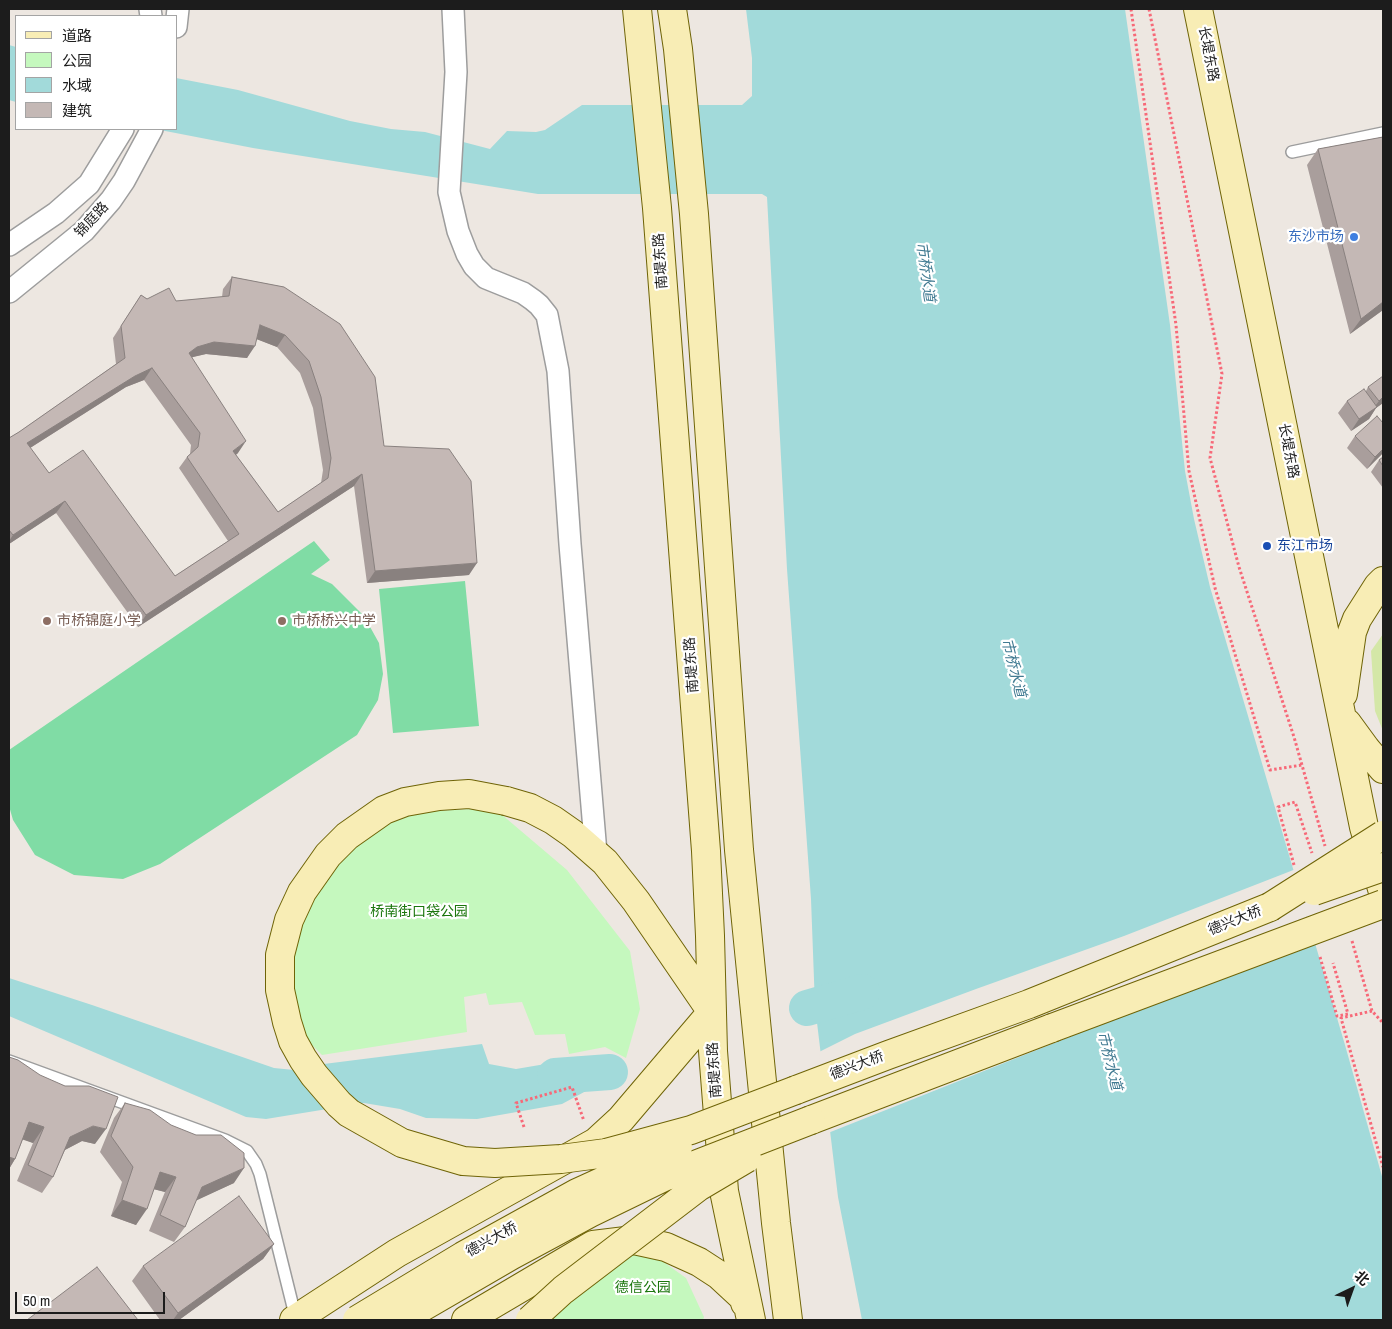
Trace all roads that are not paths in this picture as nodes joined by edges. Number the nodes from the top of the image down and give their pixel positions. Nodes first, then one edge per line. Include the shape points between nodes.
1 (453, 9) edge
2 (637, 9) edge
3 (672, 9) edge
4 (1198, 9) edge
5 (123, 130) edge
6 (1383, 133) edge
7 (149, 134) edge
8 (1292, 152) dead end
9 (9, 245) edge
10 (9, 292) edge
11 (1383, 581) edge
12 (1341, 713) junction
13 (1383, 769) edge
14 (1383, 835) edge
15 (596, 853) junction
16 (1383, 867) edge
17 (1383, 892) edge
18 (1383, 904) edge
19 (1270, 907) junction
20 (712, 1012) junction
21 (9, 1061) edge
22 (796, 1090) junction
23 (811, 1120) junction
24 (745, 1313) edge
25 (295, 1320) edge
26 (357, 1320) edge
27 (400, 1320) edge
28 (466, 1320) edge
29 (530, 1320) edge
30 (788, 1320) edge

1 - 15 street via 456,72 448,192 458,231 474,266 486,278 523,294 539,305 547,315 553,340
2 - 20 main road, 南堤东路 via 657,208 706,851
3 - 30 main road via 694,214 739,850
4 - 12 main road, 长堤东路
5 - 9 street, 锦庭路 via 89,184 56,213
6 - 8 lane
7 - 10 street, 锦庭路 via 124,181 84,231
11 - 12 main road via 1352,632
12 - 13 main road
12 - 17 main road, 长堤东路 via 1364,827
14 - 19 main road, bridge
15 - 20 main road via 636,901
15 - 22 main road, bridge via 553,820 530,808 468,794 405,802 384,810 347,836 302,892 289,920 280,955 280,990 287,1022 302,1058 314,1075 349,1113 402,1143 463,1161 495,1163 606,1153 691,1130
16 - 19 main road, 德兴大桥, bridge
18 - 23 main road, 德兴大桥, bridge
19 - 22 main road, 德兴大桥 via 1074,987
20 - 24 main road, 南堤东路 via 724,1191
20 - 25 main road via 622,1119 596,1142 397,1253
21 - 25 lane via 225,1140 247,1151 260,1174
22 - 26 main road, 德兴大桥, bridge via 577,1193
23 - 27 main road, 德兴大桥, bridge via 664,1177 590,1213
23 - 29 main road, bridge via 698,1187 563,1290
24 - 28 main road via 719,1275 700,1262 666,1247 634,1240 594,1246

